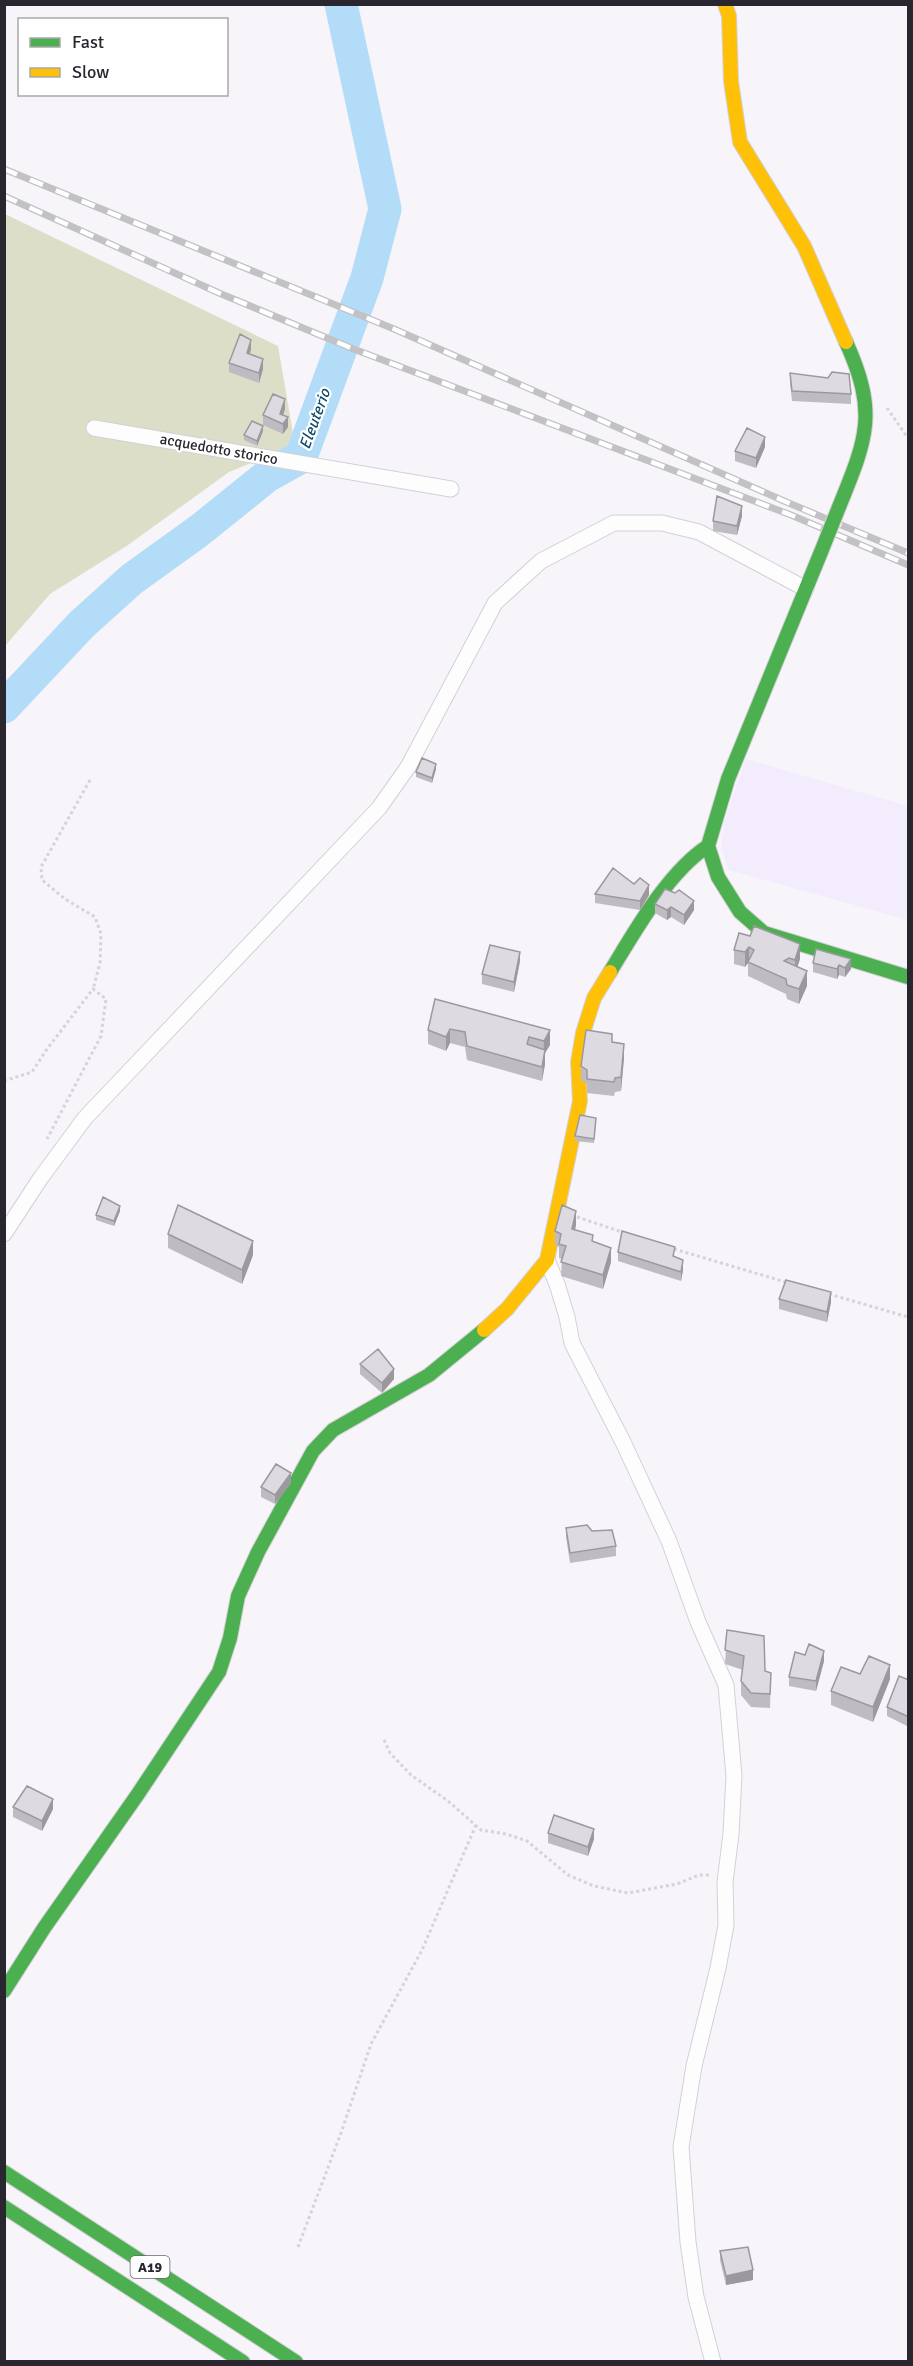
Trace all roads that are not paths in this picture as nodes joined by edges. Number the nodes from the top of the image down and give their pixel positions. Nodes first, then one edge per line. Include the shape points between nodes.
1 (725, 4) edge
2 (94, 428) dead end
3 (451, 489) dead end
4 (806, 589) junction
5 (708, 846) junction
6 (909, 977) edge
7 (4, 1234) edge
8 (547, 1260) junction
9 (4, 1991) edge
10 (4, 2172) edge
11 (4, 2207) edge
12 (243, 2361) edge
13 (296, 2361) edge
14 (713, 2361) edge

1 - 4 main road, bridge via 740,142 804,246 852,354 866,399 866,431 860,455
2 - 3 street, acquedotto storico
4 - 5 main road via 728,779
4 - 7 street via 699,532 662,523 614,523 541,561 495,603 408,768 379,808 85,1118
5 - 6 main road via 718,877 740,912 764,933
5 - 8 main road via 691,857 645,916 594,998 581,1042 580,1101
8 - 9 main road via 507,1309 462,1349 429,1375 333,1430 313,1451 238,1596 219,1672
8 - 14 street via 572,1343 669,1541 698,1623 726,1685 734,1776 726,1925 694,2066 681,2147 694,2286
10 - 13 main road, A19
11 - 12 main road, A19

